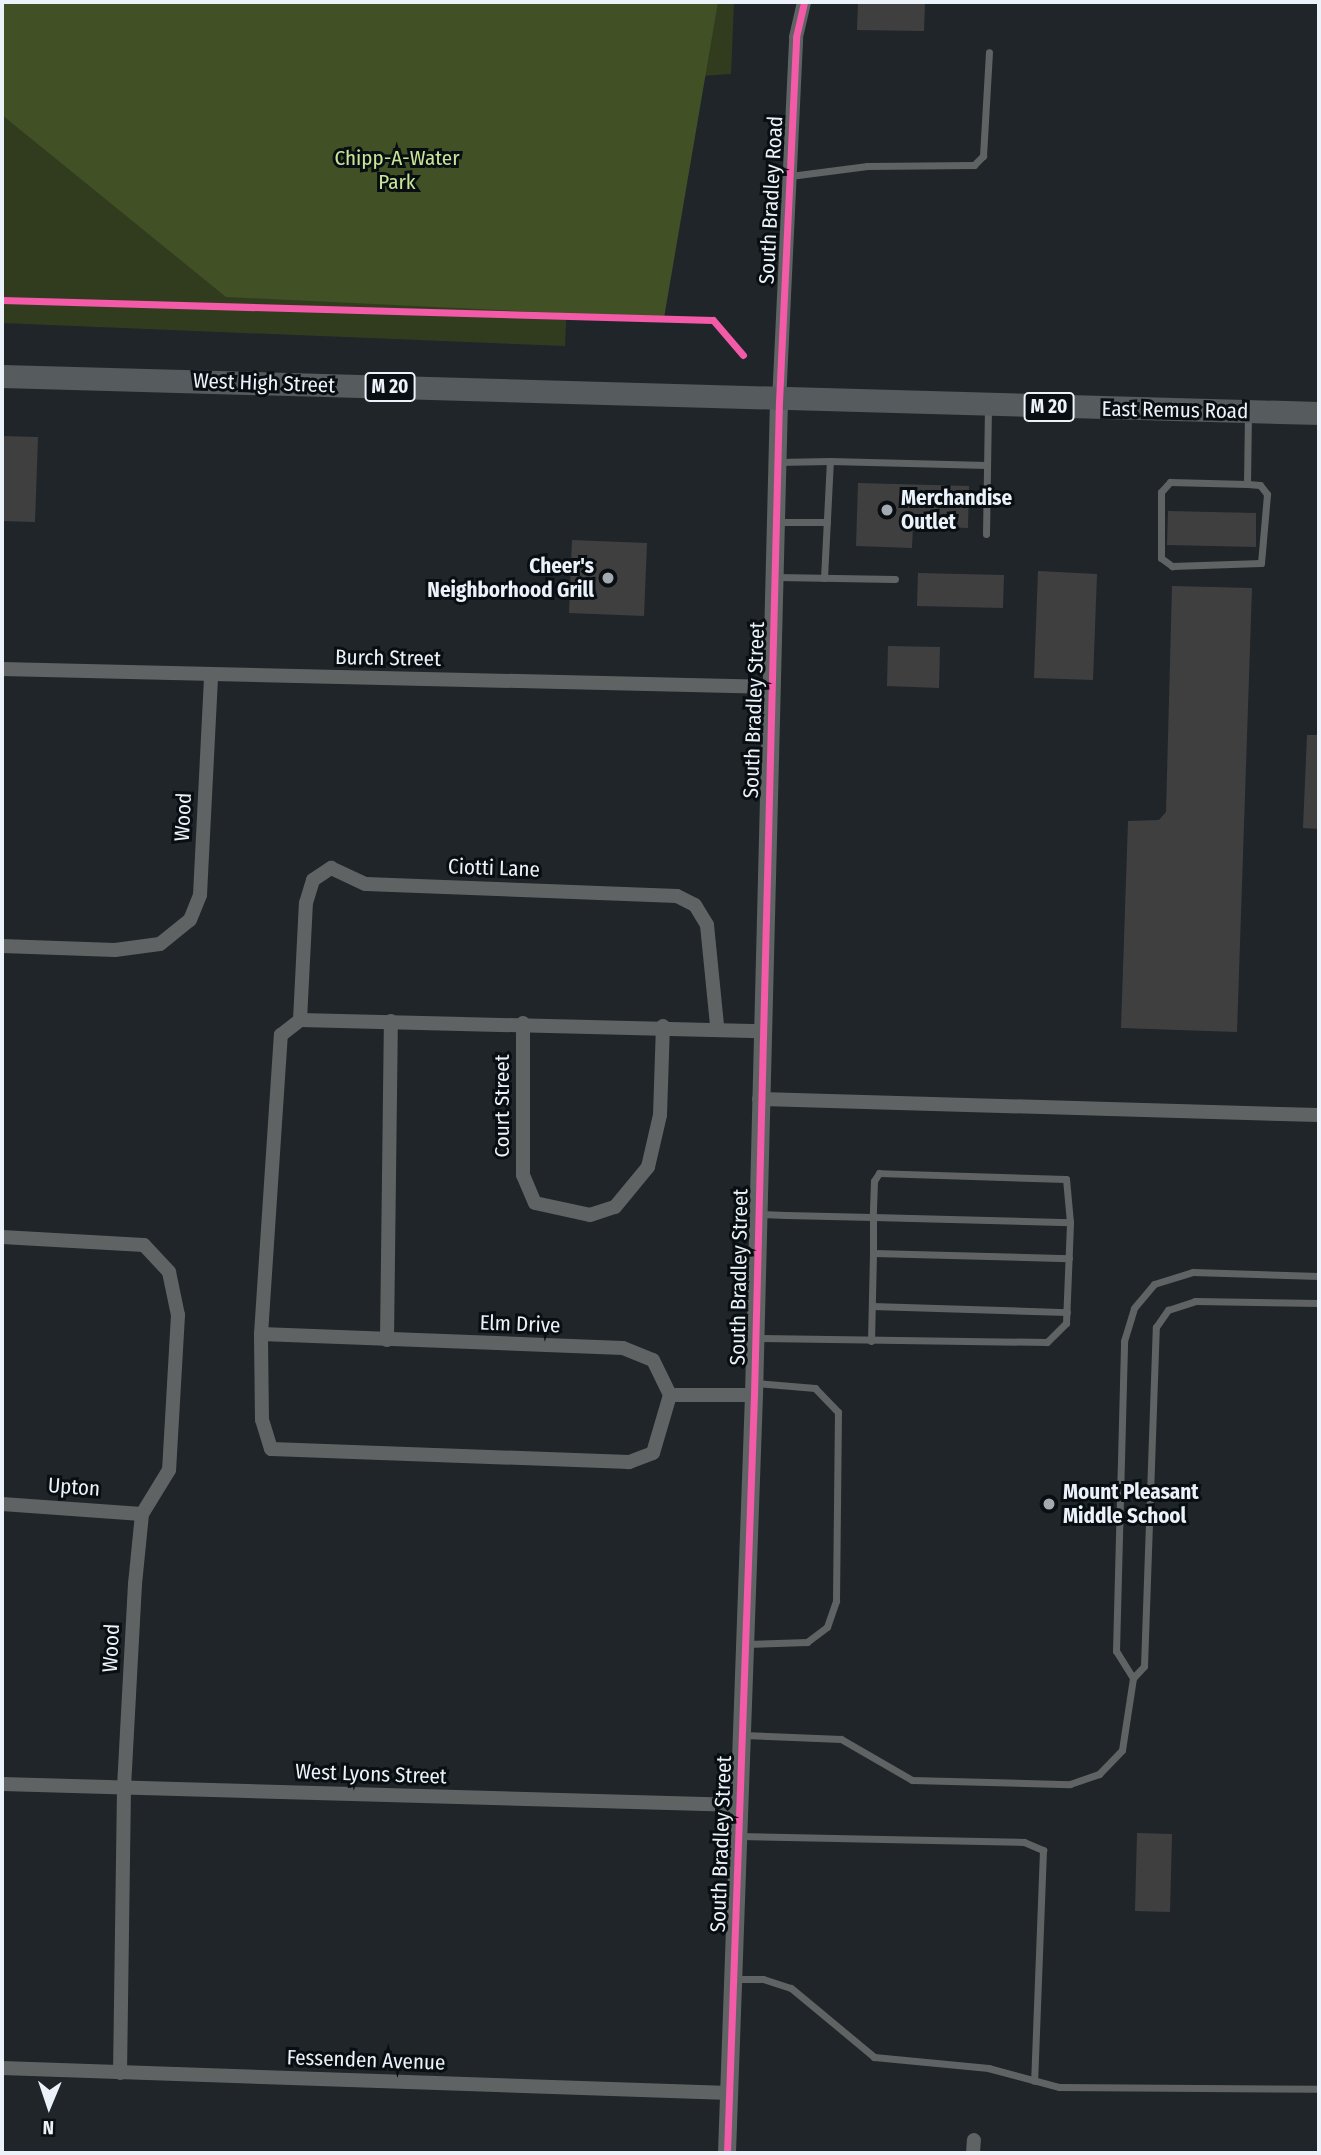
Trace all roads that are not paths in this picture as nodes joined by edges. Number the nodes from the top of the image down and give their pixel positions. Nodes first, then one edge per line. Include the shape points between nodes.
1 (804, 2) edge
2 (989, 52) dead end
3 (790, 176) junction
4 (2, 376) edge
5 (779, 402) junction
6 (988, 406) junction
7 (1248, 412) junction
8 (1319, 413) edge
9 (778, 461) junction
10 (830, 461) junction
11 (987, 465) junction
12 (1247, 484) junction
13 (776, 522) junction
14 (827, 522) junction
15 (986, 534) dead end
16 (775, 577) junction
17 (824, 578) junction
18 (895, 579) dead end
19 (2, 669) edge
20 (211, 675) junction
21 (773, 687) junction
22 (2, 946) edge
23 (300, 1020) junction
24 (391, 1021) junction
25 (523, 1023) junction
26 (663, 1026) junction
27 (716, 1026) junction
28 (762, 1031) junction
29 (759, 1099) junction
30 (1319, 1115) edge
31 (757, 1214) junction
32 (873, 1217) junction
33 (1070, 1222) junction
34 (2, 1237) edge
35 (873, 1252) junction
36 (1069, 1258) junction
37 (1319, 1276) edge
38 (1319, 1303) edge
39 (872, 1306) junction
40 (1068, 1312) junction
41 (261, 1334) junction
42 (755, 1338) junction
43 (387, 1340) junction
44 (871, 1341) junction
45 (754, 1389) junction
46 (670, 1395) junction
47 (2, 1504) edge
48 (142, 1514) junction
49 (744, 1644) junction
50 (1133, 1678) junction
51 (742, 1735) junction
52 (2, 1784) edge
53 (124, 1788) junction
54 (740, 1805) junction
55 (738, 1836) junction
56 (733, 1979) junction
57 (2, 2068) edge
58 (120, 2073) junction
59 (1034, 2081) junction
60 (1319, 2089) edge
61 (730, 2093) junction
62 (727, 2153) edge

1 - 3 street, South Bradley Road via 796,37
2 - 3 lane via 983,156 974,165 867,166
3 - 5 street, South Bradley Road
4 - 5 main road, West High Street / M 20
5 - 6 main road, East Remus Road / M 20
5 - 9 street, South Bradley Street
6 - 7 main road, East Remus Road / M 20
6 - 11 lane
7 - 8 main road, East Remus Road / M 20
7 - 12 lane
9 - 10 lane
9 - 13 street, South Bradley Street
10 - 11 lane
10 - 14 lane
11 - 15 lane
12 - 12 lane via 1260,485 1267,494 1261,563 1172,566 1161,558 1161,492 1170,482
13 - 14 lane
13 - 16 street, South Bradley Street
14 - 17 lane
16 - 17 lane
16 - 21 street, South Bradley Street
17 - 18 lane
19 - 20 street, Burch Street
20 - 21 street, Burch Street
20 - 22 street, Wood via 200,895 190,920 160,944 116,950
21 - 28 street, South Bradley Street
23 - 24 street
23 - 27 street, Ciotti Lane via 306,903 313,880 331,868 366,884 677,896 695,905 707,925
23 - 41 street via 281,1035
24 - 25 street
24 - 43 street
25 - 26 street
25 - 26 street, Court Street via 523,1175 535,1203 590,1215 615,1206 648,1167 660,1115
26 - 27 street
27 - 28 street
28 - 29 street, South Bradley Street
29 - 30 street
29 - 31 street, South Bradley Street
31 - 32 lane
31 - 42 street, South Bradley Street
32 - 33 lane
32 - 33 lane via 874,1181 879,1173 904,1172 1066,1180
32 - 35 lane
33 - 36 lane
34 - 48 street, Wood via 144,1245 169,1272 178,1315 169,1471
35 - 36 lane
35 - 39 lane
36 - 40 lane
37 - 50 lane via 1193,1272 1154,1284 1134,1308 1124,1341 1116,1651
38 - 50 lane via 1195,1301 1168,1310 1156,1327 1144,1666
39 - 40 lane
39 - 44 lane
40 - 44 lane via 1055,1337 1037,1345
41 - 43 street, Elm Drive
41 - 46 street via 262,1420 271,1449 629,1462 653,1453
42 - 44 lane
42 - 45 street, South Bradley Street
43 - 46 street, Elm Drive via 623,1348 653,1360
45 - 46 street
45 - 49 street, South Bradley Street
45 - 49 lane via 815,1388 838,1412 836,1588 834,1615 819,1636 795,1646
47 - 48 street, Upton
48 - 53 street, Wood
49 - 51 street, South Bradley Street
50 - 51 lane via 1122,1750 1099,1774 1070,1784 912,1780 841,1740
51 - 54 street, South Bradley Street
52 - 53 street, West Lyons Street
53 - 54 street, West Lyons Street
53 - 58 street, Wood
54 - 55 street, South Bradley Street
55 - 56 street, South Bradley Street
55 - 59 lane via 1024,1842 1043,1850
56 - 59 lane via 763,1979 791,1988 874,2057 988,2068
56 - 61 street, South Bradley Street
57 - 58 street, Fessenden Avenue
58 - 61 street, Fessenden Avenue
59 - 60 lane via 1059,2087
61 - 62 street, South Bradley Street

